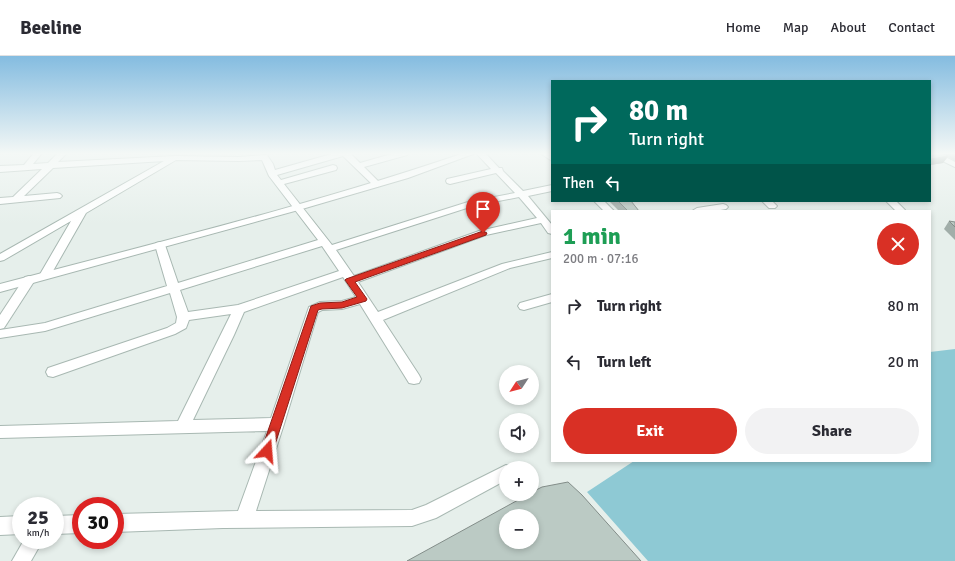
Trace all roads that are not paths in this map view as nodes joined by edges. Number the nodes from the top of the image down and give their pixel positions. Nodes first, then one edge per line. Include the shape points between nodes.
1 (38, 177) edge
2 (142, 177) edge
3 (274, 177) edge
4 (302, 177) edge
5 (369, 177) edge
6 (400, 177) edge
7 (470, 177) edge
8 (505, 177) edge
9 (450, 181) dead end
10 (279, 183) junction
11 (377, 184) junction
12 (551, 188) edge
13 (521, 194) junction
14 (58, 196) dead end
15 (15, 200) junction
16 (0, 201) edge
17 (600, 202) edge
18 (892, 202) edge
19 (299, 207) junction
20 (723, 207) dead end
21 (83, 210) junction
22 (608, 210) edge
23 (704, 210) edge
24 (900, 210) dead end
25 (543, 220) junction
26 (551, 230) edge
27 (160, 245) junction
28 (327, 246) junction
29 (551, 255) edge
30 (0, 258) edge
31 (45, 276) junction
32 (347, 277) junction
33 (29, 280) junction
34 (0, 288) edge
35 (174, 288) junction
36 (551, 298) edge
37 (363, 299) junction
38 (524, 306) dead end
39 (239, 309) junction
40 (183, 317) junction
41 (376, 318) junction
42 (0, 325) edge
43 (0, 334) edge
44 (53, 372) dead end
45 (414, 379) dead end
46 (277, 424) junction
47 (182, 427) junction
48 (0, 432) edge
49 (499, 476) edge
50 (244, 520) junction
51 (124, 523) edge
52 (12, 525) edge
53 (0, 526) edge
54 (28, 549) edge
55 (21, 561) edge

1 - 15 street
2 - 21 street
3 - 10 street
4 - 10 street
5 - 11 street
6 - 11 street
7 - 9 street
8 - 13 street
10 - 19 street
11 - 19 street
12 - 13 street
13 - 25 street
13 - 28 street via 491,199
14 - 15 street
15 - 16 street
17 - 22 street
18 - 24 street
19 - 27 street
19 - 28 street
20 - 23 street
21 - 30 street
21 - 31 street
25 - 26 street
25 - 32 street via 483,233
27 - 31 street
27 - 35 street
28 - 32 street
28 - 35 street
29 - 41 street via 506,266
31 - 33 street
32 - 37 street
32 - 39 street
33 - 34 street
33 - 42 street
35 - 40 street
35 - 43 street via 45,327
36 - 38 street
37 - 41 street
37 - 46 street via 342,305 320,306 313,310
39 - 40 street
39 - 47 street
40 - 44 street via 182,325 171,331
41 - 45 street
46 - 47 street
46 - 50 street
47 - 48 street
49 - 50 street via 430,512 412,518
50 - 51 street
52 - 53 street
54 - 55 street

